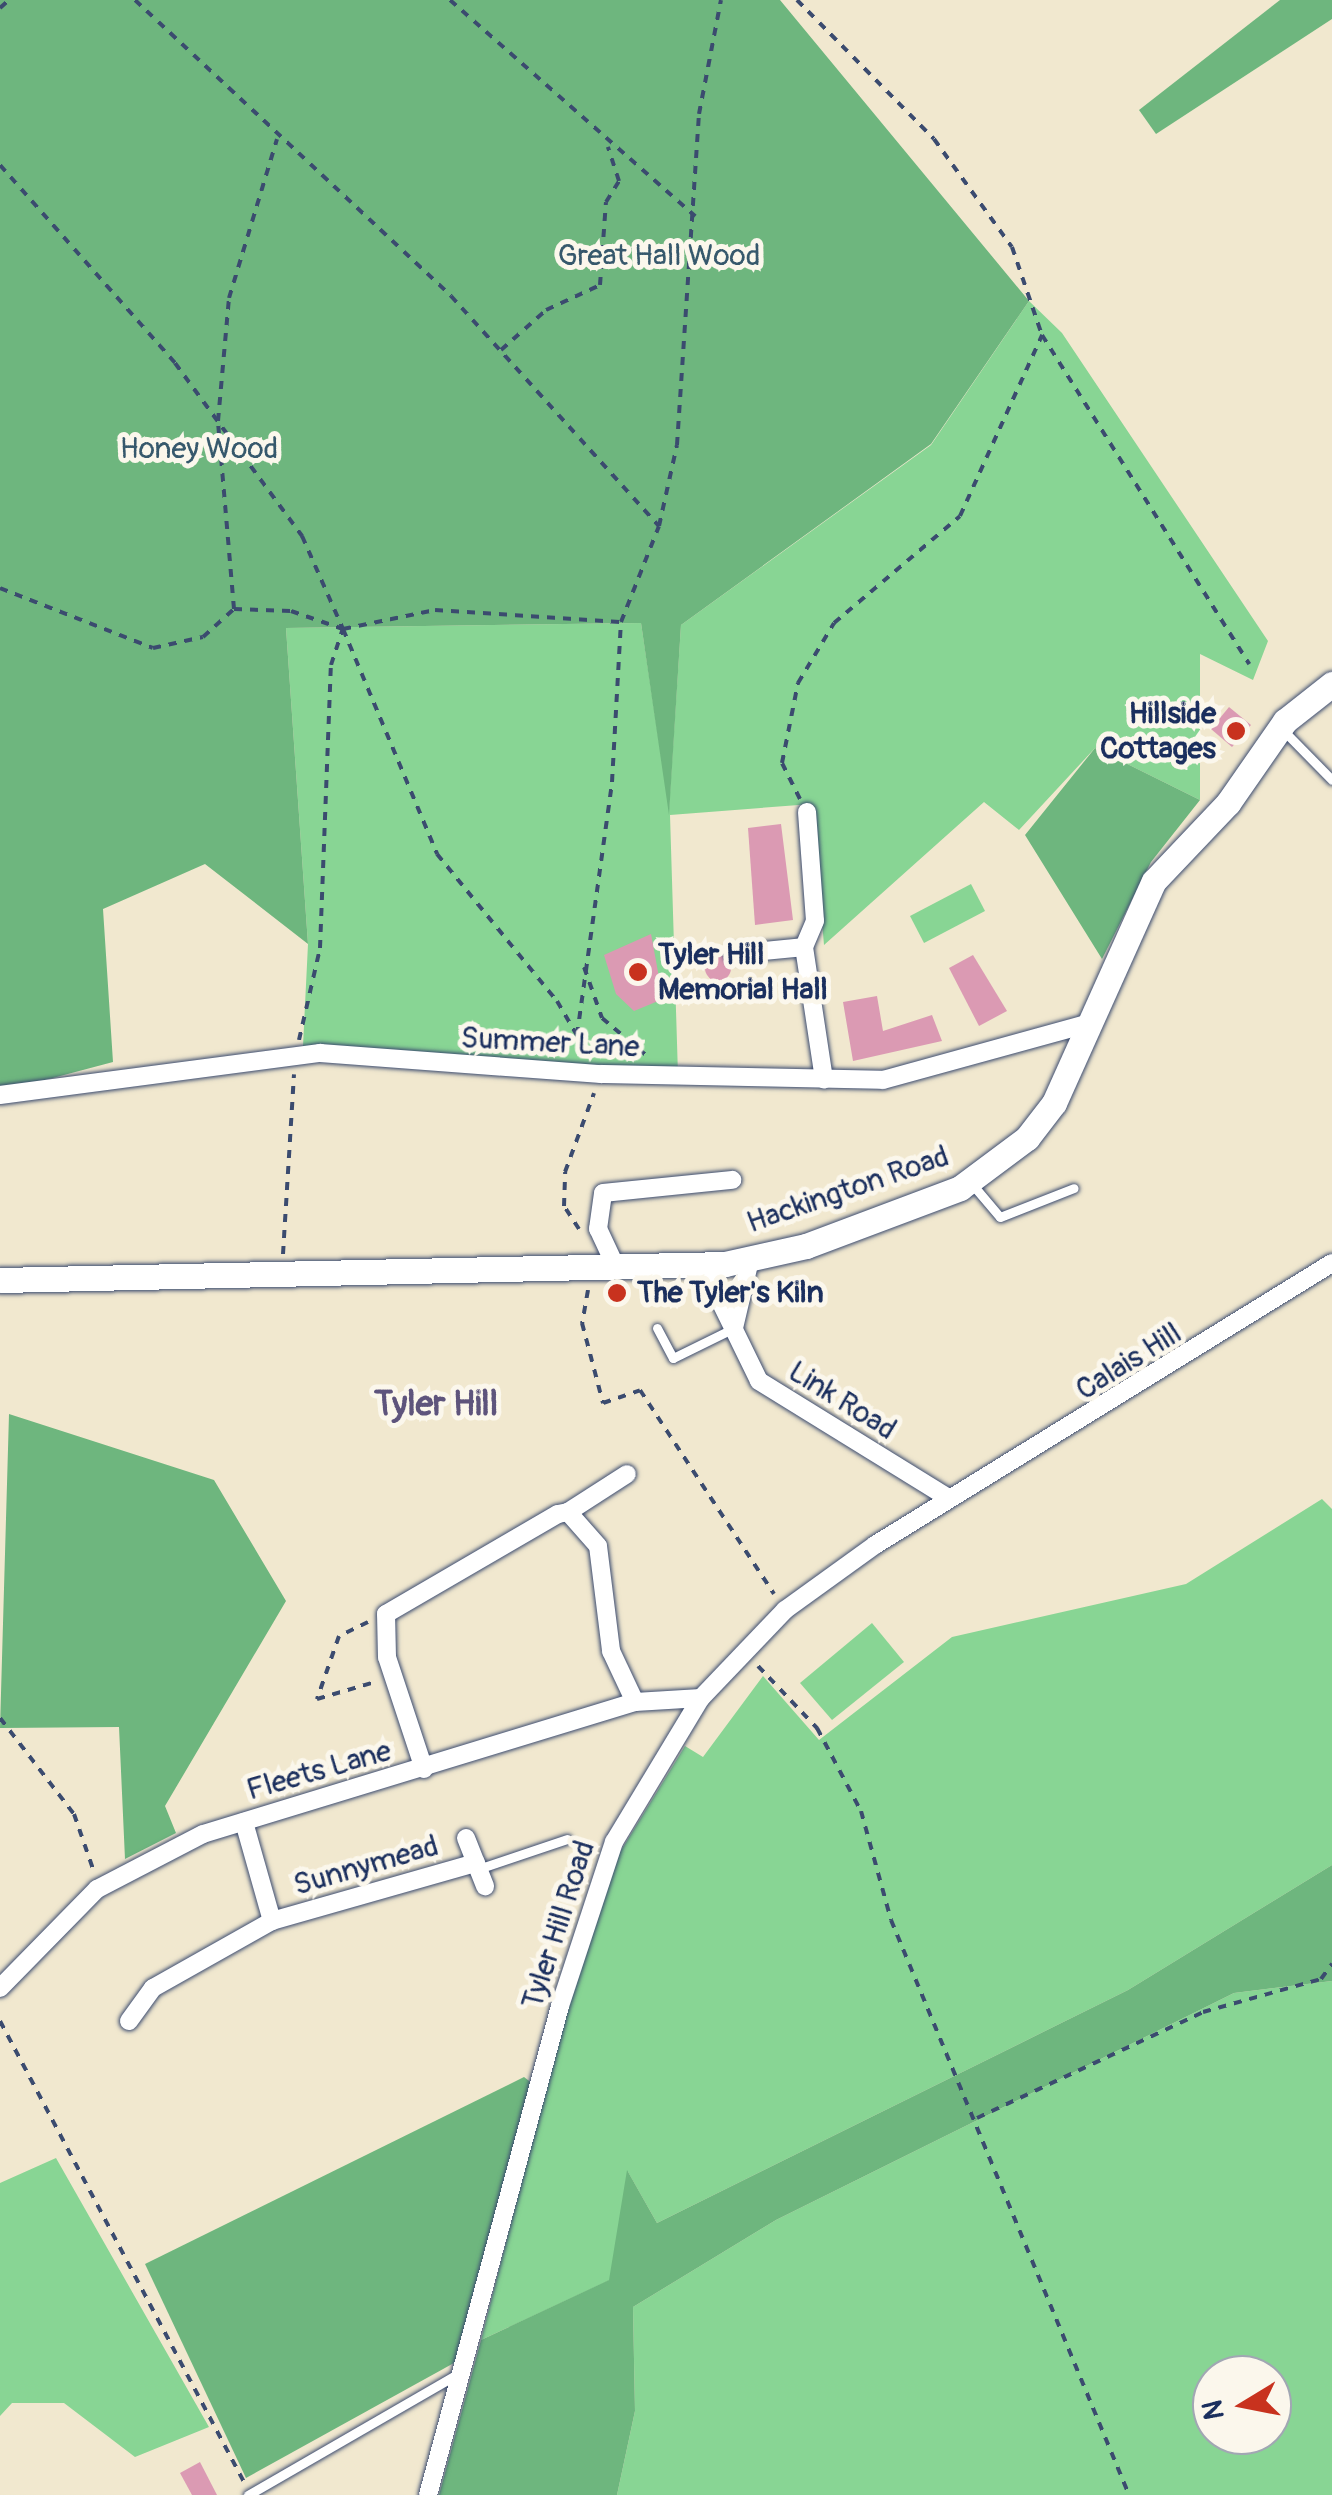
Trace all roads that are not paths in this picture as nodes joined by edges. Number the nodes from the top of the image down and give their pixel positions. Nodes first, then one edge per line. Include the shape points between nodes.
1 (1332, 684) edge
2 (1282, 724) junction
3 (1332, 780) edge
4 (807, 812) road end
5 (804, 947) junction
6 (733, 954) dead end
7 (1093, 1022) junction
8 (824, 1078) junction
9 (0, 1095) edge
10 (732, 1180) dead end
11 (970, 1182) junction
12 (1074, 1188) dead end
13 (750, 1260) junction
14 (1332, 1262) edge
15 (702, 1264) junction
16 (616, 1265) junction
17 (0, 1280) edge
18 (658, 1328) dead end
19 (734, 1328) junction
20 (627, 1474) dead end
21 (947, 1497) junction
22 (568, 1512) junction
23 (701, 1698) junction
24 (635, 1702) junction
25 (424, 1769) junction
26 (244, 1822) junction
27 (466, 1838) dead end
28 (567, 1840) dead end
29 (480, 1873) junction
30 (272, 1922) junction
31 (0, 1988) edge
32 (129, 2021) dead end
33 (458, 2374) junction
34 (249, 2494) edge
35 (428, 2495) edge

1 - 2 street, Hackington Road
2 - 3 lane
2 - 7 street, Hackington Road via 1228,803 1154,881
4 - 5 street via 815,921
5 - 6 street
5 - 8 street
7 - 8 street, Summer Lane via 901,1076
7 - 11 street, Hackington Road via 1028,1138
8 - 9 street, Summer Lane via 600,1074 296,1054
10 - 16 street via 603,1193 598,1229
11 - 12 lane via 1000,1217
11 - 13 street, Hackington Road
13 - 15 street, Hackington Road
13 - 19 street
14 - 21 street, Calais Hill via 1074,1428
15 - 16 street, Hackington Road
15 - 19 street, Link Road
16 - 17 street, Hackington Road
18 - 19 lane via 673,1358
19 - 21 street, Link Road via 759,1380 786,1403
20 - 22 street
21 - 23 street, Tyler Hill Road via 785,1610
22 - 24 street via 598,1546 611,1651
22 - 25 street via 522,1528 386,1614 393,1676
23 - 24 street, Fleets Lane
23 - 33 street, Tyler Hill Road via 614,1842
24 - 25 street, Fleets Lane
25 - 26 street, Fleets Lane
26 - 30 street, Sunnymead
26 - 31 street, Fleets Lane via 148,1857 98,1889
27 - 29 street, Sunnymead
28 - 29 lane
29 - 30 street, Sunnymead
30 - 32 street, Sunnymead via 152,1988
33 - 34 lane
33 - 35 street, Tyler Hill Road

